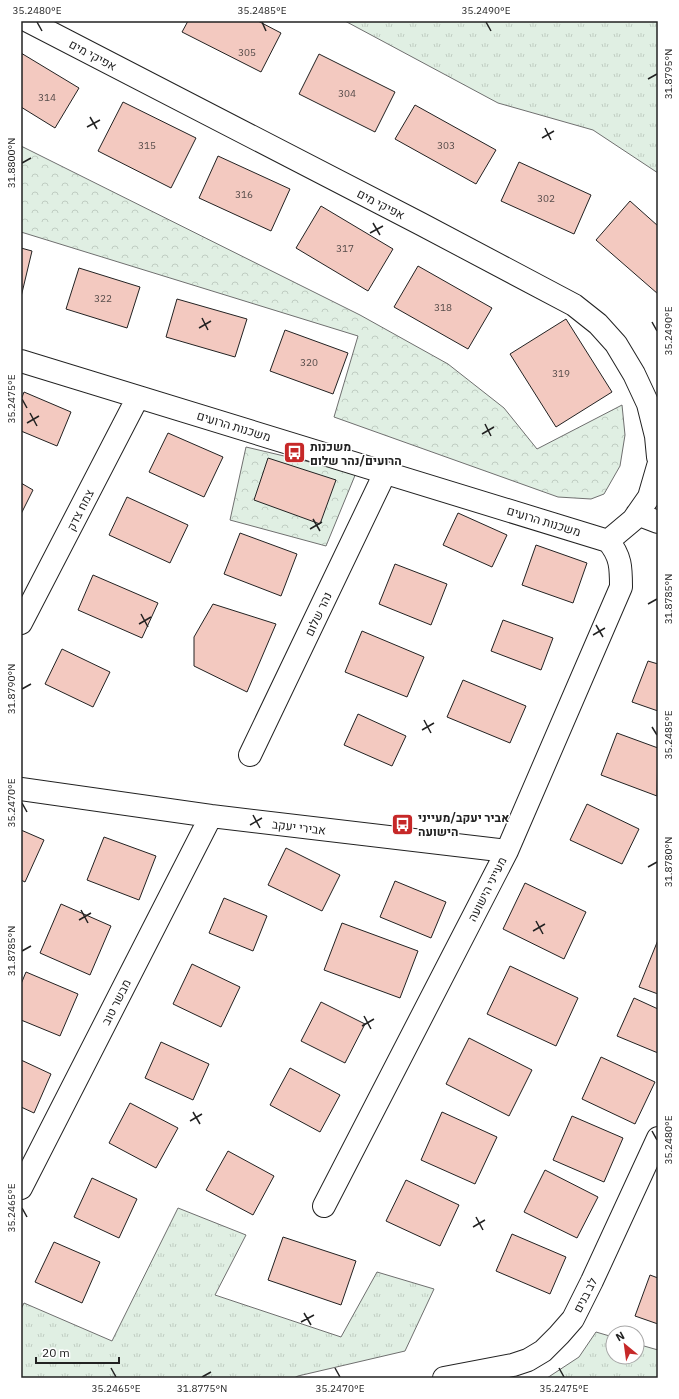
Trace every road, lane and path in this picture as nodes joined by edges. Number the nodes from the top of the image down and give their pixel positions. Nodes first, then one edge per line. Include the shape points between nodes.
1 (28, 21) edge
2 (21, 361) edge
3 (138, 396) junction
4 (658, 457) edge
5 (658, 466) edge
6 (385, 473) junction
7 (637, 514) junction
8 (658, 522) edge
9 (608, 541) junction
10 (21, 623) edge
11 (250, 756) dead end
12 (21, 789) edge
13 (211, 816) junction
14 (507, 851) junction
15 (658, 1138) edge
16 (21, 1188) edge
17 (324, 1206) dead end
18 (444, 1378) edge

1 - 4 street, אפיקי מים via 574,305 598,324 616,344 634,374 648,404
2 - 3 street, משכנות הרועים
3 - 6 street, משכנות הרועים
3 - 10 street, צמח צדק
5 - 7 street via 649,497
6 - 9 street, משכנות הרועים
6 - 11 street, נהר שלום
7 - 8 street
7 - 9 street
9 - 14 street, מעייני הישועה via 614,548 621,567 621,587
12 - 13 street, אבירי יעקב
13 - 14 street, אבירי יעקב
13 - 16 street, מבשר טוב
14 - 17 street, מעייני הישועה
15 - 18 street, לב בנים via 573,1320 543,1351 528,1360

